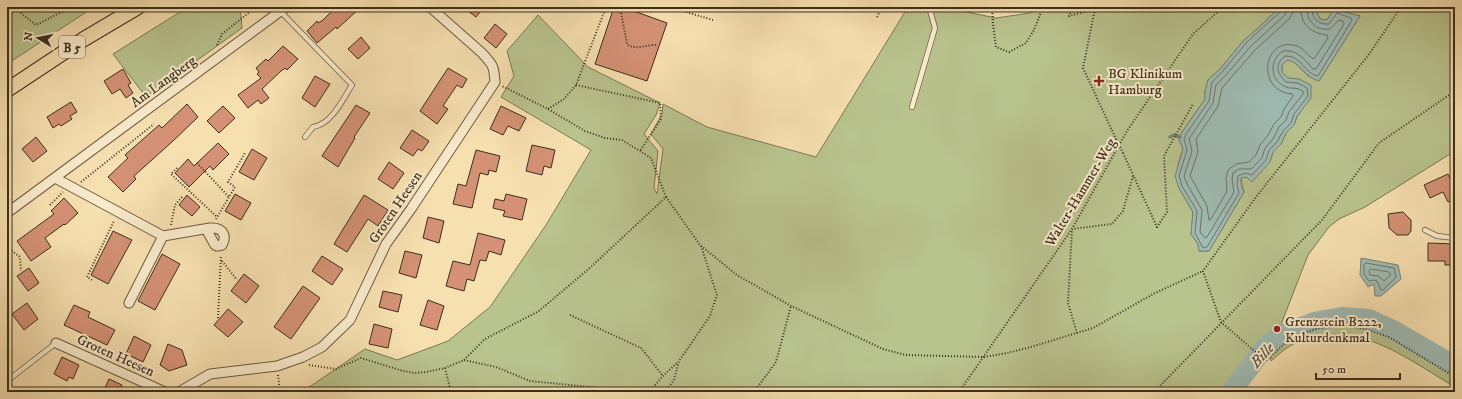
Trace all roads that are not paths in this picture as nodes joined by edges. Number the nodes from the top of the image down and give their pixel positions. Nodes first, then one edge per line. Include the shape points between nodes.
1 (138, 7) edge
2 (430, 7) edge
3 (929, 7) edge
4 (284, 9) edge
5 (7, 90) edge
6 (912, 107) dead end
7 (305, 137) dead end
8 (55, 178) junction
9 (7, 213) edge
10 (208, 228) junction
11 (1425, 230) dead end
12 (166, 236) junction
13 (1455, 238) edge
14 (130, 303) dead end
15 (56, 343) joint
16 (7, 381) edge
17 (165, 392) edge
18 (179, 392) edge

1 - 5 main road, B 5
2 - 18 street, Groten Heesen via 489,60 494,67 495,82 386,244 350,320 322,347 303,357 277,366 210,374
3 - 6 lane via 935,28
4 - 7 lane via 352,85 332,114 321,126 313,127
4 - 8 street, Am Langberg
8 - 9 street, Am Langberg
8 - 12 street
10 - 10 street via 212,242 220,246 224,240 224,233 218,228
10 - 12 street
11 - 13 lane via 1438,236
12 - 14 street
15 - 16 lane
15 - 17 street, Groten Heesen

